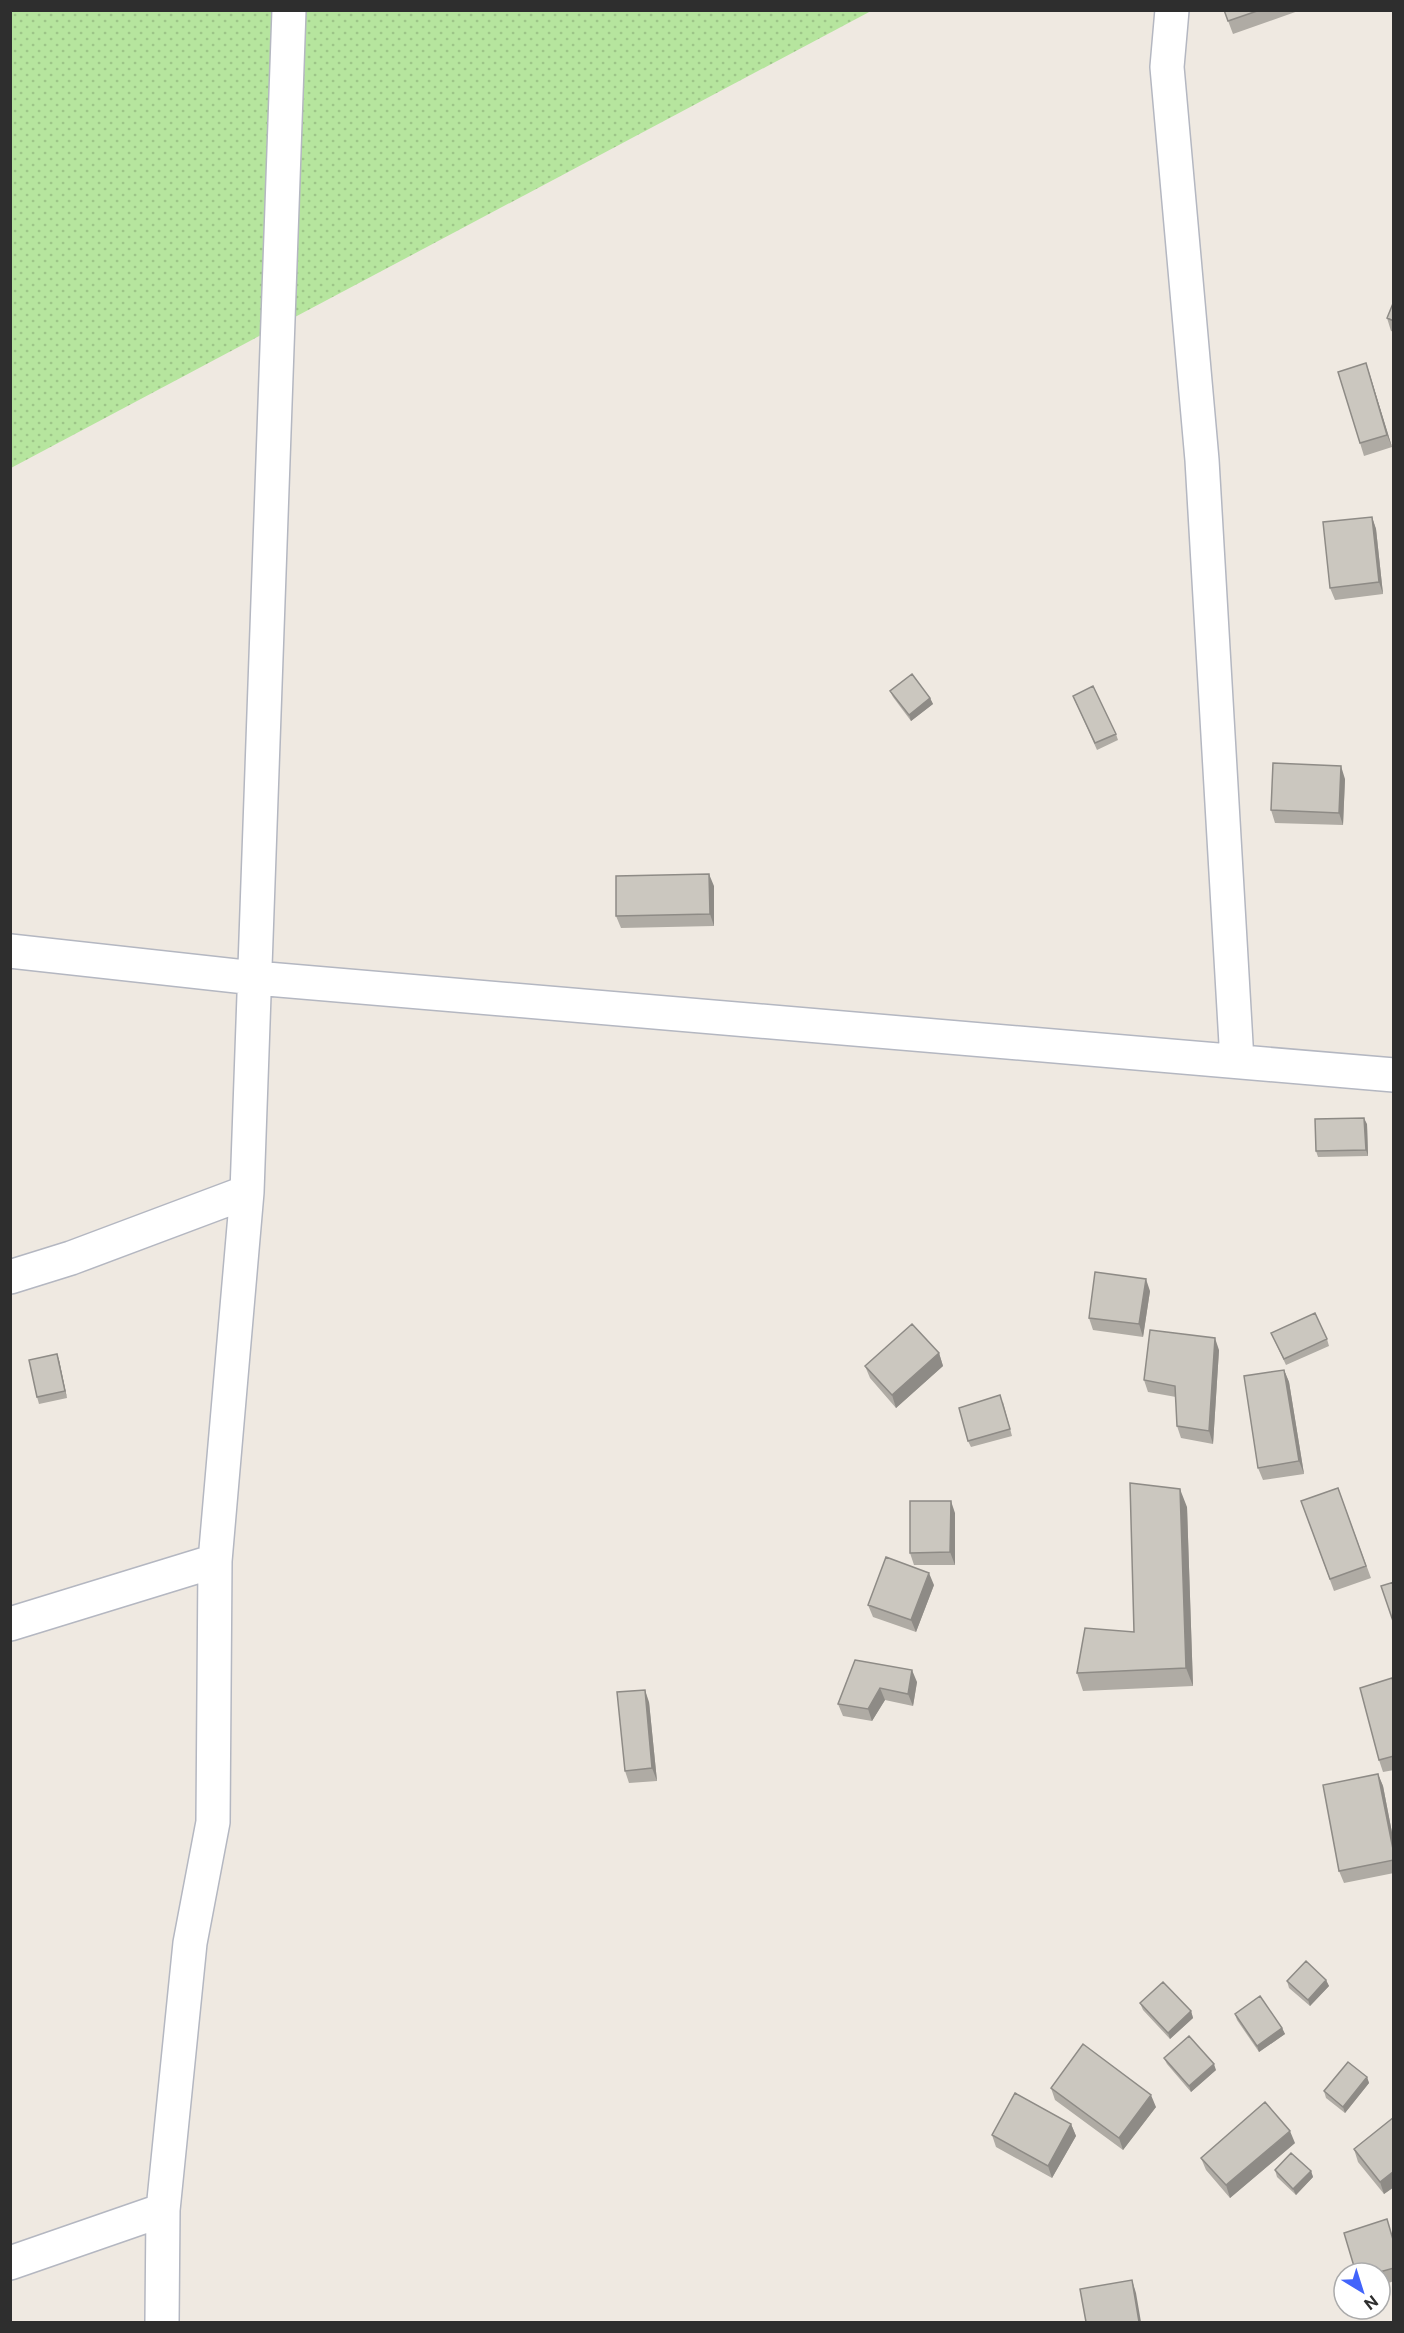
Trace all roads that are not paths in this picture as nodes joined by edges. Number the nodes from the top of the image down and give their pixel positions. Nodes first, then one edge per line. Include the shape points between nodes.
1 (289, 10) edge
2 (1172, 10) edge
3 (10, 951) edge
4 (255, 978) junction
5 (1237, 1061) junction
6 (1394, 1075) edge
7 (247, 1192) junction
8 (10, 1277) edge
9 (215, 1562) junction
10 (10, 1623) edge
11 (163, 2210) junction
12 (10, 2263) edge
13 (162, 2322) edge

1 - 4 street
2 - 5 street via 1167,67 1202,460
3 - 4 street
4 - 5 street
4 - 7 street
5 - 6 street
7 - 8 street
7 - 9 street
9 - 10 street
9 - 11 street via 213,1822 190,1943
11 - 12 street
11 - 13 street

